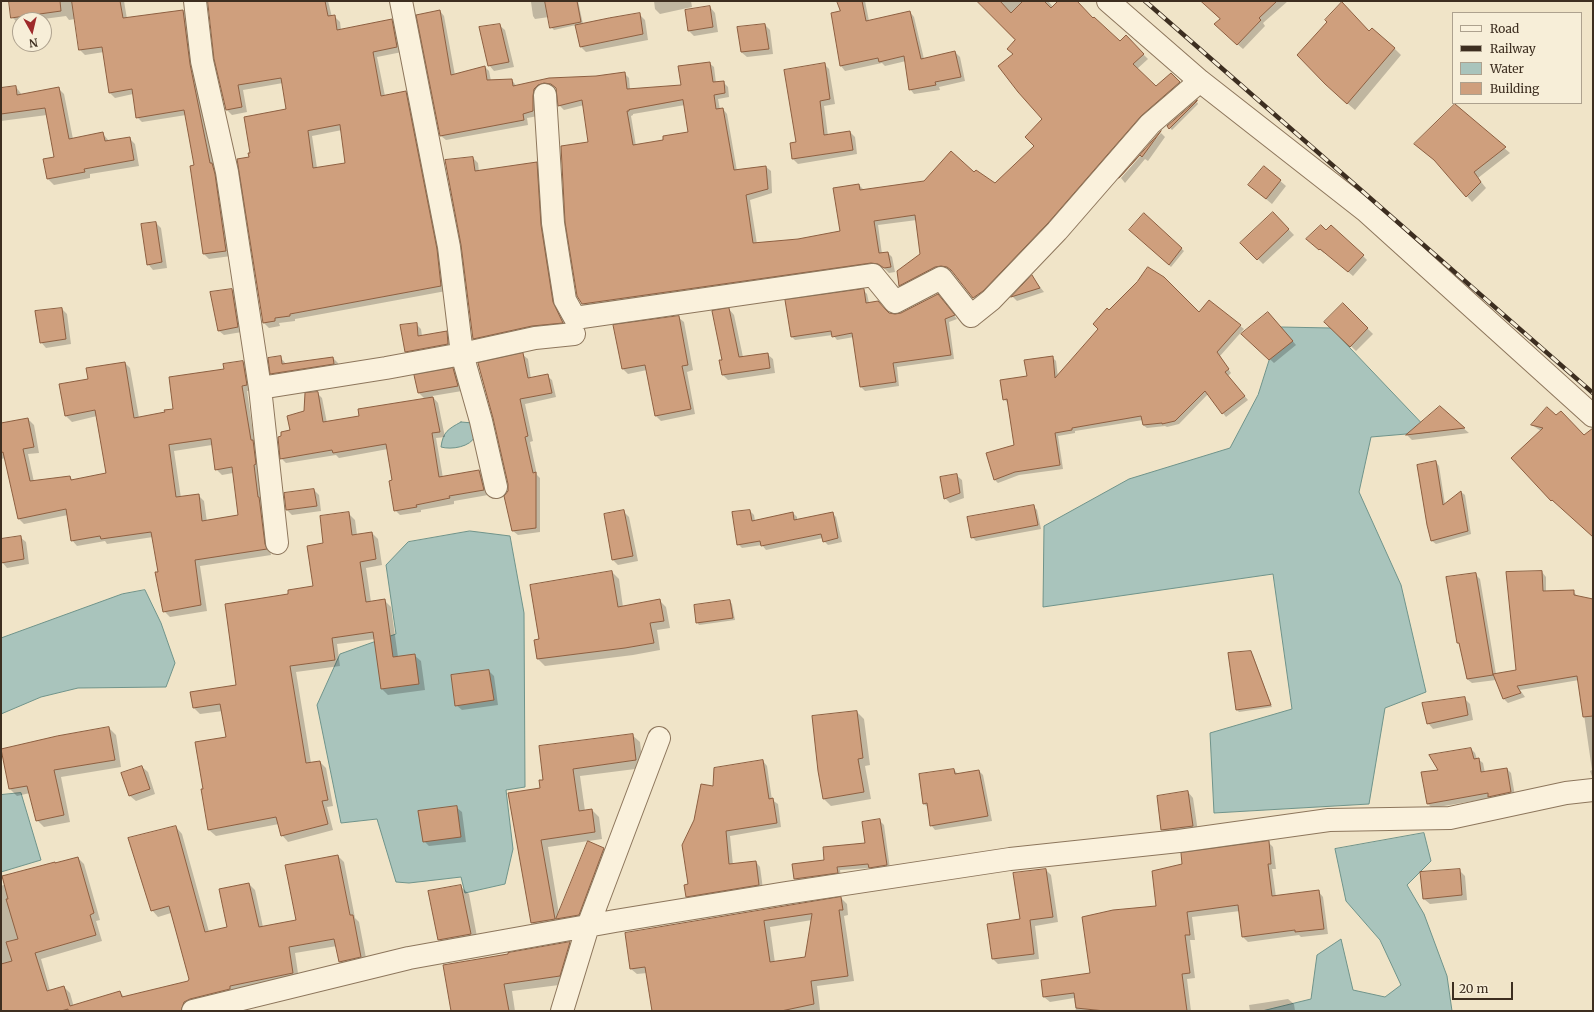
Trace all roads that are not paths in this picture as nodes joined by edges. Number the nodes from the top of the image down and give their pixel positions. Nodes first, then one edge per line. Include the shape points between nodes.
1 (195, 1) edge
2 (401, 1) edge
3 (1108, 1) edge
4 (1200, 81) junction
5 (545, 95) dead end
6 (574, 334) dead end
7 (462, 354) junction
8 (260, 388) junction
9 (1593, 416) edge
10 (496, 487) dead end
11 (277, 543) dead end
12 (659, 738) dead end
13 (1593, 790) edge
14 (588, 926) junction
15 (193, 1011) edge
16 (562, 1011) edge

1 - 8 street via 202,61 227,172
2 - 7 street via 449,247
3 - 4 street
4 - 5 street via 1150,124 1057,231 991,300 971,316 941,278 895,302 873,274 575,318 565,300 553,222
4 - 9 street via 1366,211
6 - 7 street via 535,338
7 - 8 street
7 - 10 street
8 - 11 street
12 - 14 street
13 - 14 street via 1566,793 1450,818 1329,820 1179,841 1010,859
14 - 15 street via 409,958
14 - 16 street

